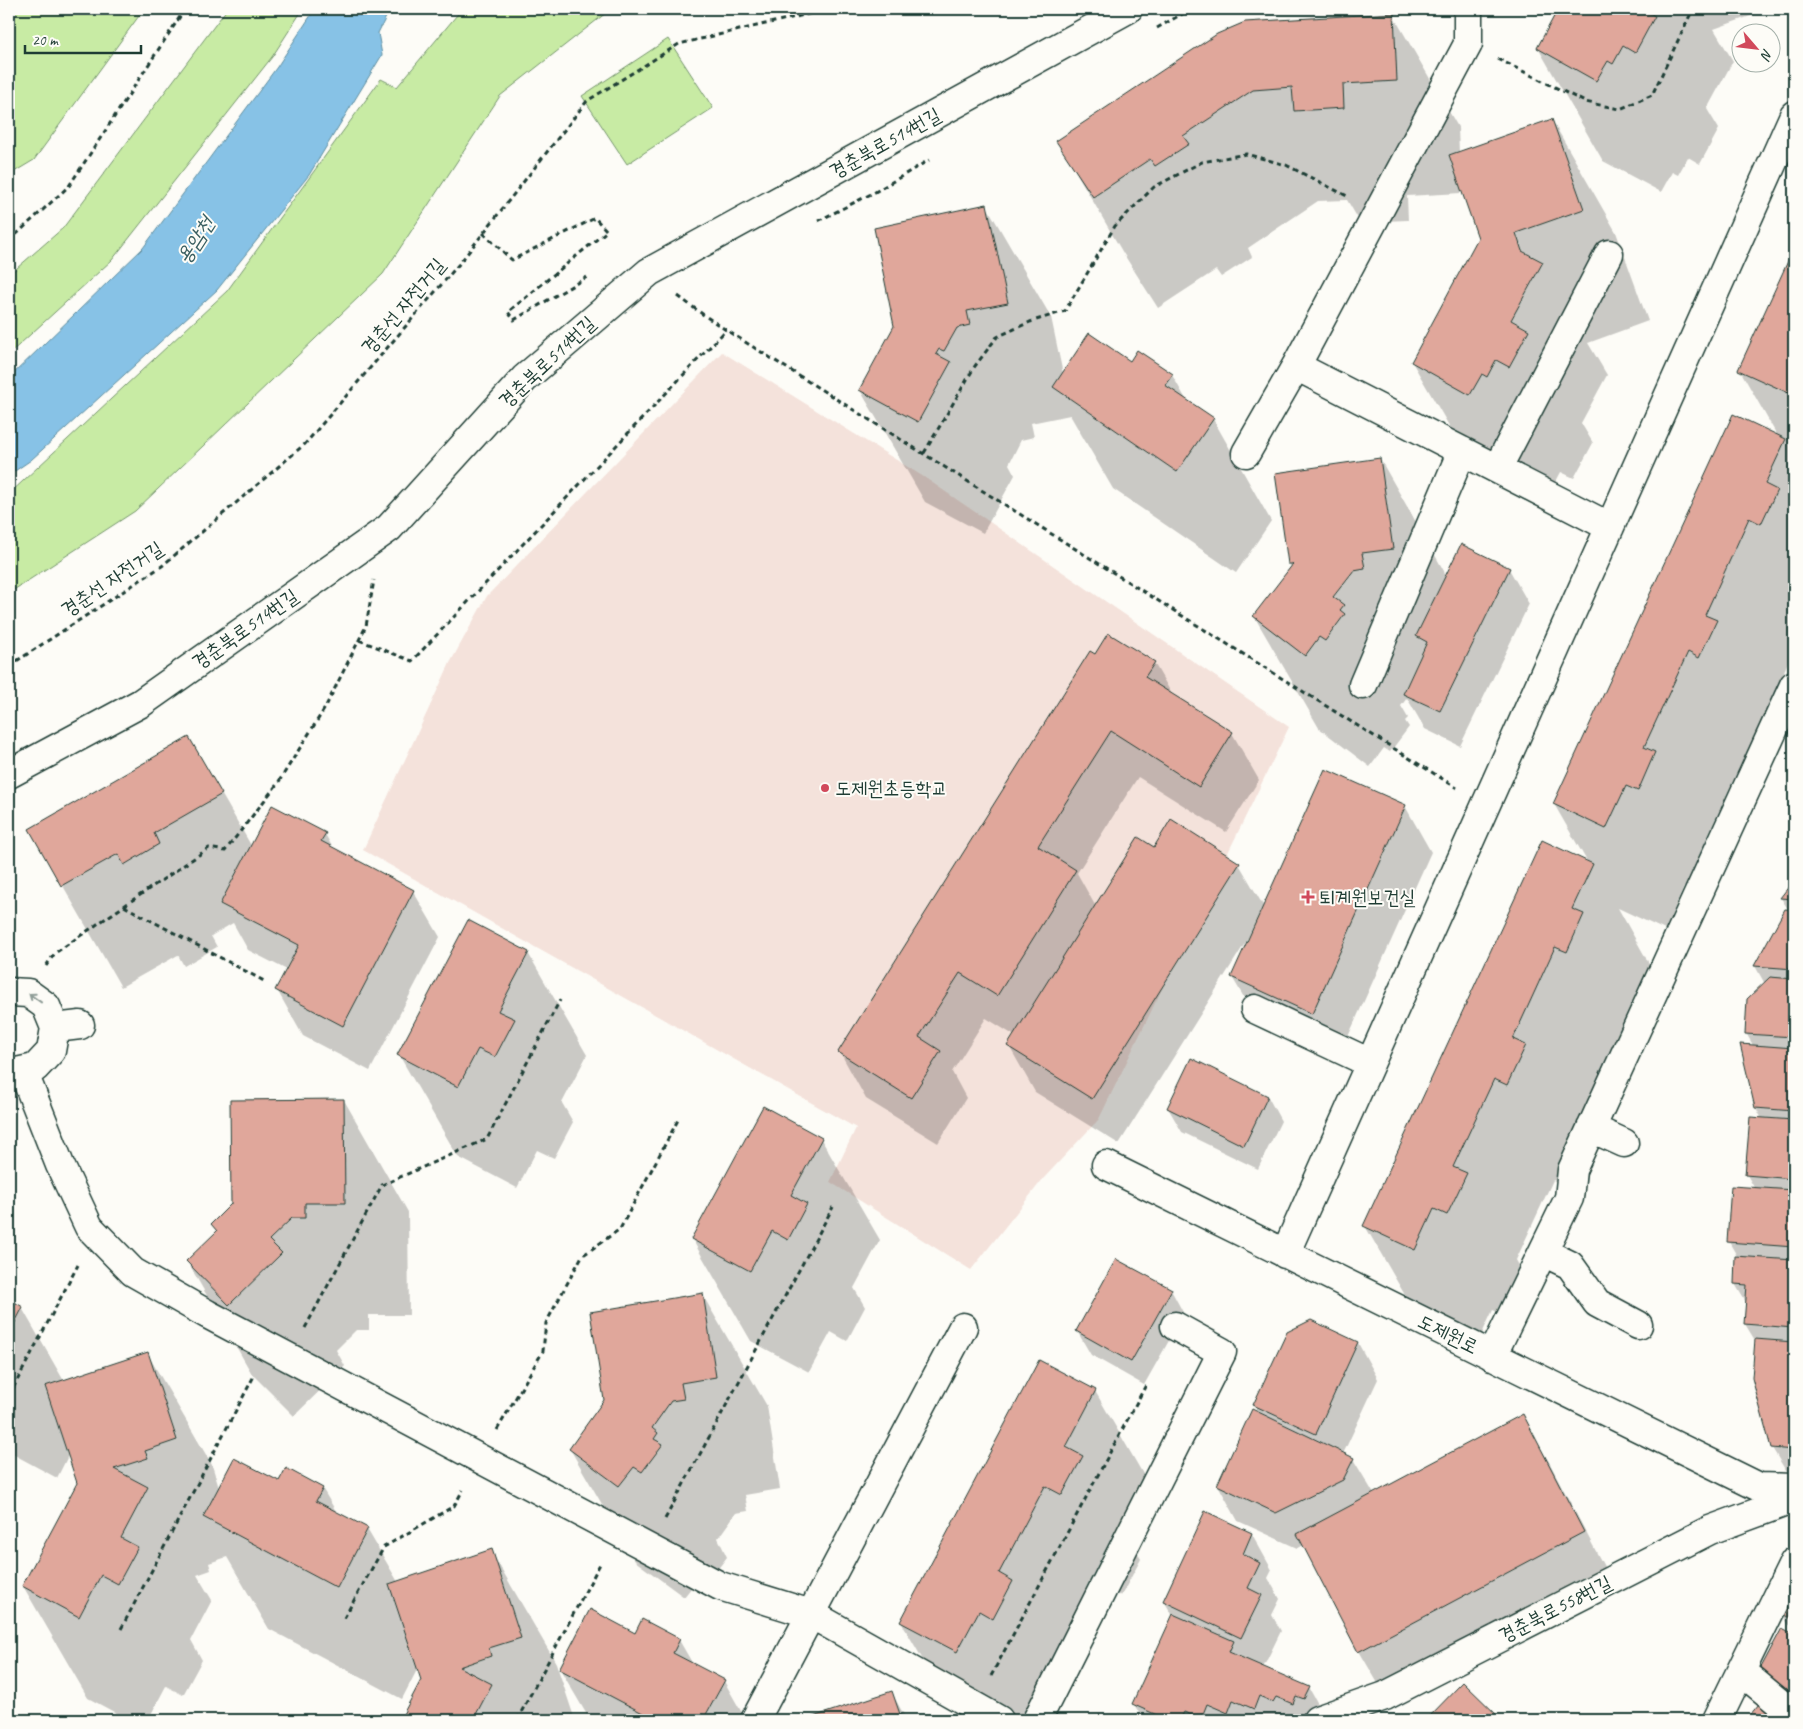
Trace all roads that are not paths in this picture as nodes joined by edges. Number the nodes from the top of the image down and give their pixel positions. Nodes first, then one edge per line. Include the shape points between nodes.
1 (1128, 9) edge
2 (1468, 9) edge
3 (1794, 115) edge
4 (1609, 254) dead end
5 (1296, 366) junction
6 (1462, 451) junction
7 (1246, 453) dead end
8 (1497, 469) junction
9 (1610, 527) junction
10 (1363, 685) dead end
11 (1794, 685) edge
12 (9, 774) edge
13 (18, 993) edge
14 (1255, 1009) dead end
15 (1370, 1063) junction
16 (16, 1071) edge
17 (1591, 1128) junction
18 (1624, 1143) dead end
19 (1106, 1165) dead end
20 (1542, 1252) junction
21 (1284, 1254) junction
22 (1638, 1325) dead end
23 (1174, 1326) dead end
24 (963, 1327) dead end
25 (1492, 1356) junction
26 (1794, 1488) edge
27 (1794, 1499) edge
28 (1794, 1562) edge
29 (812, 1614) junction
30 (1742, 1672) junction
31 (1794, 1715) edge
32 (754, 1720) edge
33 (999, 1720) edge
34 (1038, 1720) edge
35 (1317, 1720) edge
36 (1717, 1720) edge

1 - 12 street, 경춘북로514번길 via 649,272 525,378 389,528 141,703
2 - 5 street via 1468,44
3 - 9 street
4 - 8 street
5 - 6 street
5 - 7 street
6 - 8 street
6 - 10 street
8 - 9 street
9 - 15 street
11 - 17 street
16 -> 13 street via 35,1068 68,1026 46,1006
14 - 15 street
15 - 21 street
16 - 29 street via 89,1227 133,1272 720,1586
17 - 18 street
17 - 20 street via 1572,1170 1570,1198
19 - 21 street, 도제원로
20 - 22 street via 1570,1265 1597,1304
20 - 25 street
21 - 25 street, 도제원로
23 - 34 street via 1222,1352
24 - 29 street
25 - 26 street, 도제원로 via 1759,1487
27 - 35 street, 경춘북로558번길 via 1710,1530 1385,1696
28 - 30 street
29 - 32 street
29 - 33 street
30 - 31 street
30 - 36 street

